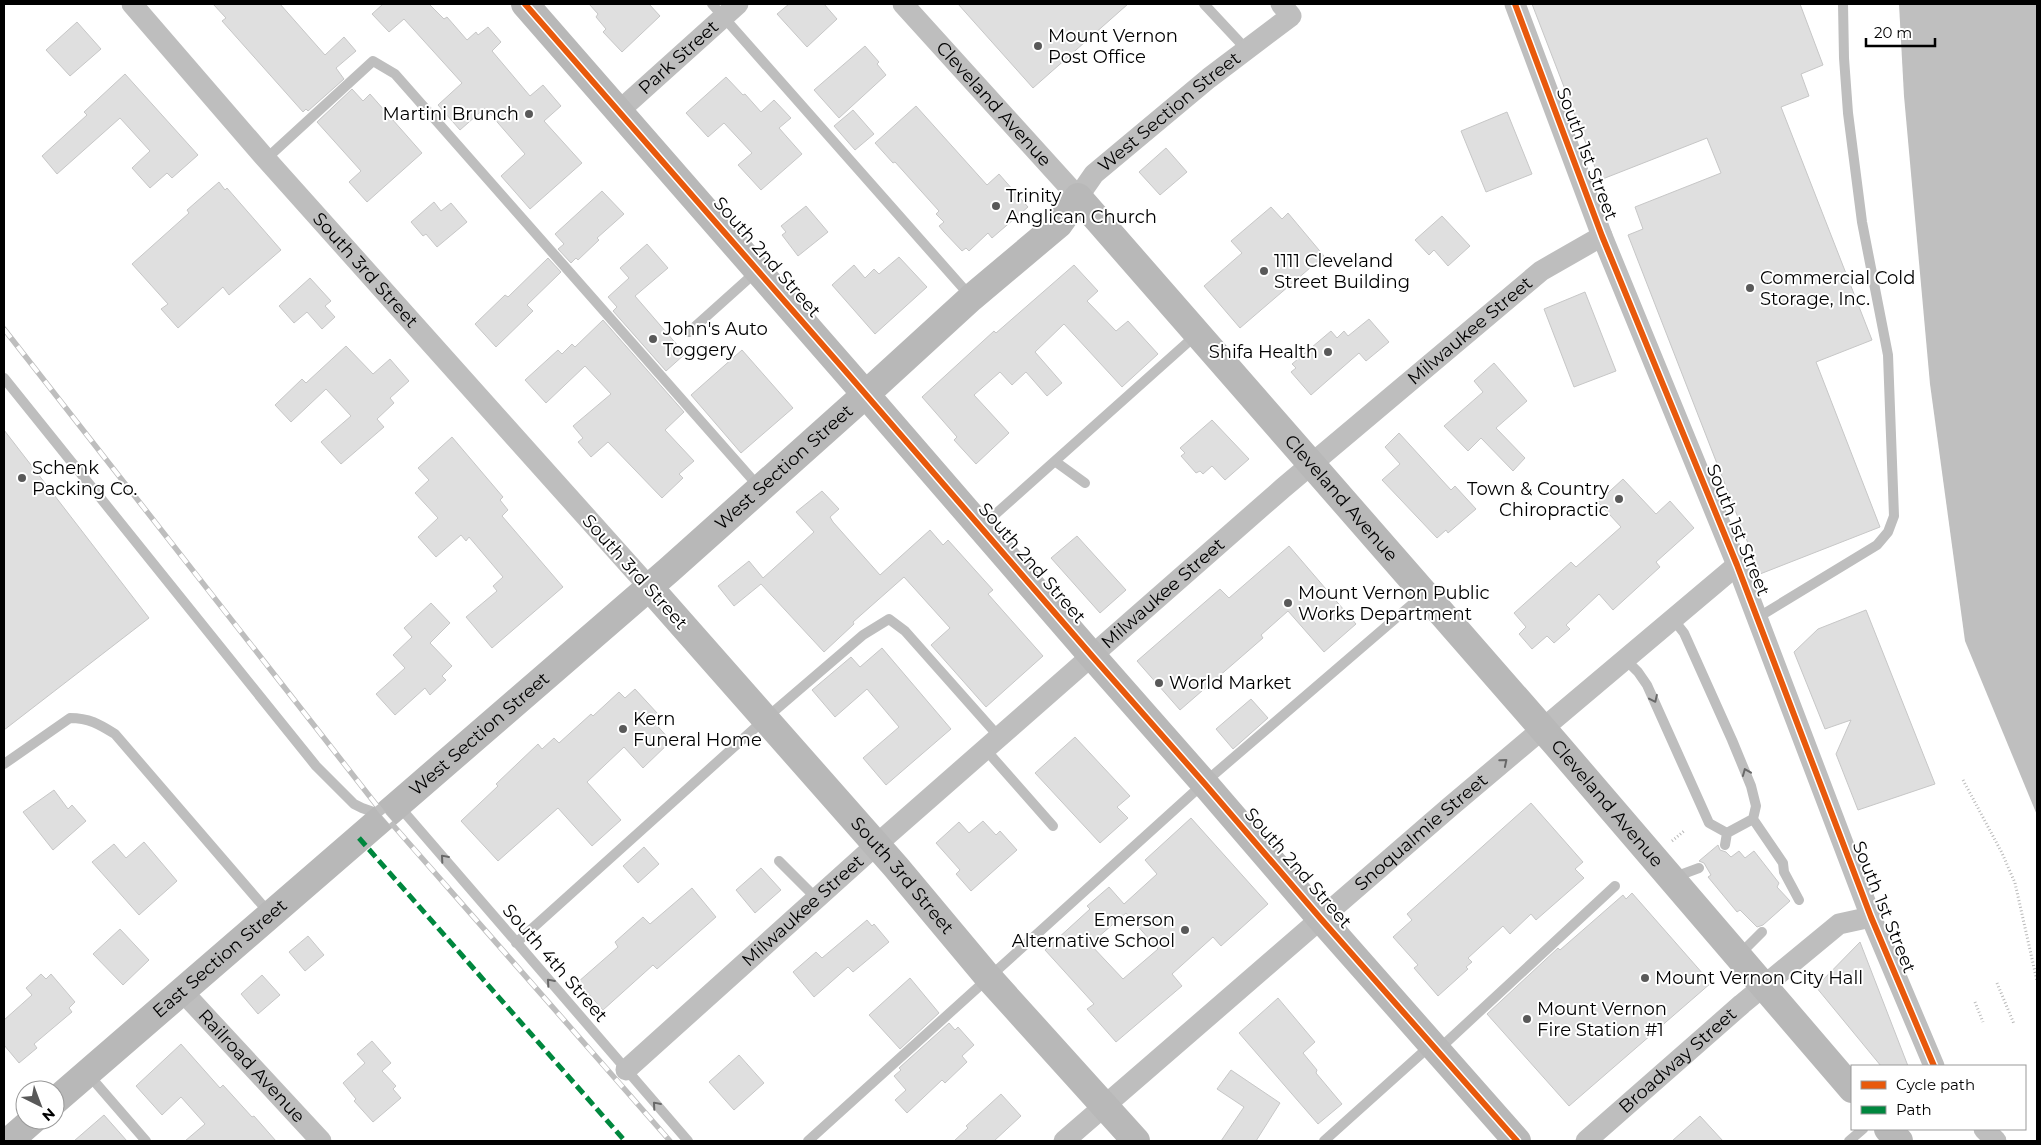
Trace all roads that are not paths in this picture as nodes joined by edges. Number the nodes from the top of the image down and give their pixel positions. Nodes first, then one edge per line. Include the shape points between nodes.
1 (132, 4) edge
2 (525, 4) edge
3 (903, 4) edge
4 (1204, 4) edge
5 (1515, 4) edge
6 (1843, 4) edge
7 (724, 8) edge
8 (1286, 10) edge
9 (1246, 49) junction
10 (619, 111) junction
11 (266, 159) junction
12 (1078, 197) junction
13 (1602, 236) junction
14 (758, 270) junction
15 (972, 298) junction
16 (689, 332) dead end
17 (1197, 334) junction
18 (4, 378) edge
19 (866, 394) junction
20 (1056, 462) junction
21 (1311, 466) junction
22 (1086, 483) dead end
23 (760, 489) junction
24 (981, 527) junction
25 (1737, 565) junction
26 (649, 587) junction
27 (1424, 594) junction
28 (1757, 618) junction
29 (1673, 619) junction
30 (1093, 657) junction
31 (1626, 660) junction
32 (765, 719) junction
33 (1543, 730) junction
34 (993, 744) junction
35 (4, 764) edge
36 (1204, 783) junction
37 (392, 811) junction
38 (1753, 819) junction
39 (1053, 826) dead end
40 (1727, 834) junction
41 (876, 845) junction
42 (1725, 845) dead end
43 (779, 860) dead end
44 (1699, 868) dead end
45 (1671, 878) junction
46 (1615, 886) dead end
47 (816, 899) junction
48 (1799, 900) dead end
49 (270, 915) junction
50 (1870, 917) junction
51 (1321, 919) junction
52 (1762, 932) dead end
53 (516, 943) junction
54 (1738, 955) junction
55 (988, 977) junction
56 (1763, 986) junction
57 (183, 992) junction
58 (1435, 1048) junction
59 (1932, 1061) edge
60 (626, 1070) junction
61 (88, 1073) junction
62 (1851, 1087) edge
63 (65, 1093) edge
64 (1106, 1106) junction
65 (22, 1130) edge
66 (1862, 1130) edge
67 (1889, 1130) edge
68 (1985, 1130) edge
69 (9, 1141) edge
70 (146, 1141) edge
71 (321, 1141) edge
72 (688, 1141) edge
73 (808, 1141) edge
74 (1064, 1141) edge
75 (1136, 1141) edge
76 (1324, 1141) edge
77 (1517, 1141) edge
78 (1586, 1141) edge
79 (1849, 1141) edge
80 (1899, 1141) edge
81 (1996, 1141) edge

1 - 11 street, South 3rd Street
2 - 10 street, South 2nd Street
3 - 12 street, Cleveland Avenue
4 - 9 lane
5 - 13 street, South 1st Street
6 - 28 lane via 1849,123 1862,222 1888,355 1894,516 1888,532 1877,545
7 - 10 street, Park Street
7 - 15 lane
8 - 9 street, West Section Street
9 - 12 street, West Section Street via 1094,174
10 - 14 street, South 2nd Street
11 - 23 lane via 373,61 395,74
11 - 26 street, South 3rd Street
12 - 15 street, West Section Street via 1058,224
12 - 17 street, Cleveland Avenue
13 - 21 street, Milwaukee Street via 1541,271
13 - 25 street, South 1st Street
14 - 16 lane
14 - 19 street, South 2nd Street
15 - 19 street, West Section Street
17 - 20 lane
17 - 21 street, Cleveland Avenue
18 - 37 lane via 316,766 354,804
19 - 23 street, West Section Street
19 - 24 street, South 2nd Street
20 - 22 lane
20 - 24 lane
21 - 27 street, Cleveland Avenue
21 - 30 street, Milwaukee Street
23 - 26 street, West Section Street
24 - 30 street, South 2nd Street
25 - 28 street, South 1st Street
25 - 29 street, Snoqualmie Street
26 - 32 street, South 3rd Street
26 - 37 street, West Section Street
27 - 33 street, Cleveland Avenue
27 - 36 lane
28 - 50 street, South 1st Street
29 - 31 street, Snoqualmie Street
38 -> 29 lane via 1756,806 1751,786 1684,633
30 - 34 street, Milwaukee Street
30 - 36 street, South 2nd Street
31 - 33 street, Snoqualmie Street
31 -> 40 lane via 1647,685 1709,823
32 - 34 lane via 863,635 889,619 905,631
32 - 41 street, South 3rd Street
32 - 53 lane
33 - 45 street, Cleveland Avenue
51 -> 33 street, Snoqualmie Street
34 - 39 lane
34 - 41 street, Milwaukee Street
35 - 49 lane via 70,718 97,722 115,734
36 - 51 street, South 2nd Street
36 - 55 lane
37 - 49 street, East Section Street
53 -> 37 lane, South 4th Street
38 - 40 lane
38 - 48 lane via 1783,863 1784,872
40 - 42 lane
41 - 47 street, Milwaukee Street
41 - 55 street, South 3rd Street
43 - 47 lane
44 - 45 lane
45 - 54 street, Cleveland Avenue
46 - 58 lane
47 - 60 street, Milwaukee Street
49 - 57 street, East Section Street
50 - 56 street, Broadway Street via 1839,924
50 - 59 street, South 1st Street
51 - 58 street, South 2nd Street
51 - 64 street, Snoqualmie Street
52 - 54 lane
60 -> 53 lane, South 4th Street
54 - 56 street, Cleveland Avenue
55 - 64 street, South 3rd Street
55 - 73 lane
56 - 62 street, Cleveland Avenue
56 - 78 street, Broadway Street
57 - 61 street, East Section Street
57 - 71 street, Railroad Avenue
58 - 76 lane
58 - 77 street, South 2nd Street
72 -> 60 lane, South 4th Street
61 - 63 street, East Section Street
61 - 70 lane
64 - 74 street, Snoqualmie Street
64 - 75 street, South 3rd Street
65 - 69 street
66 - 79 lane
67 - 80 street
68 - 81 street

